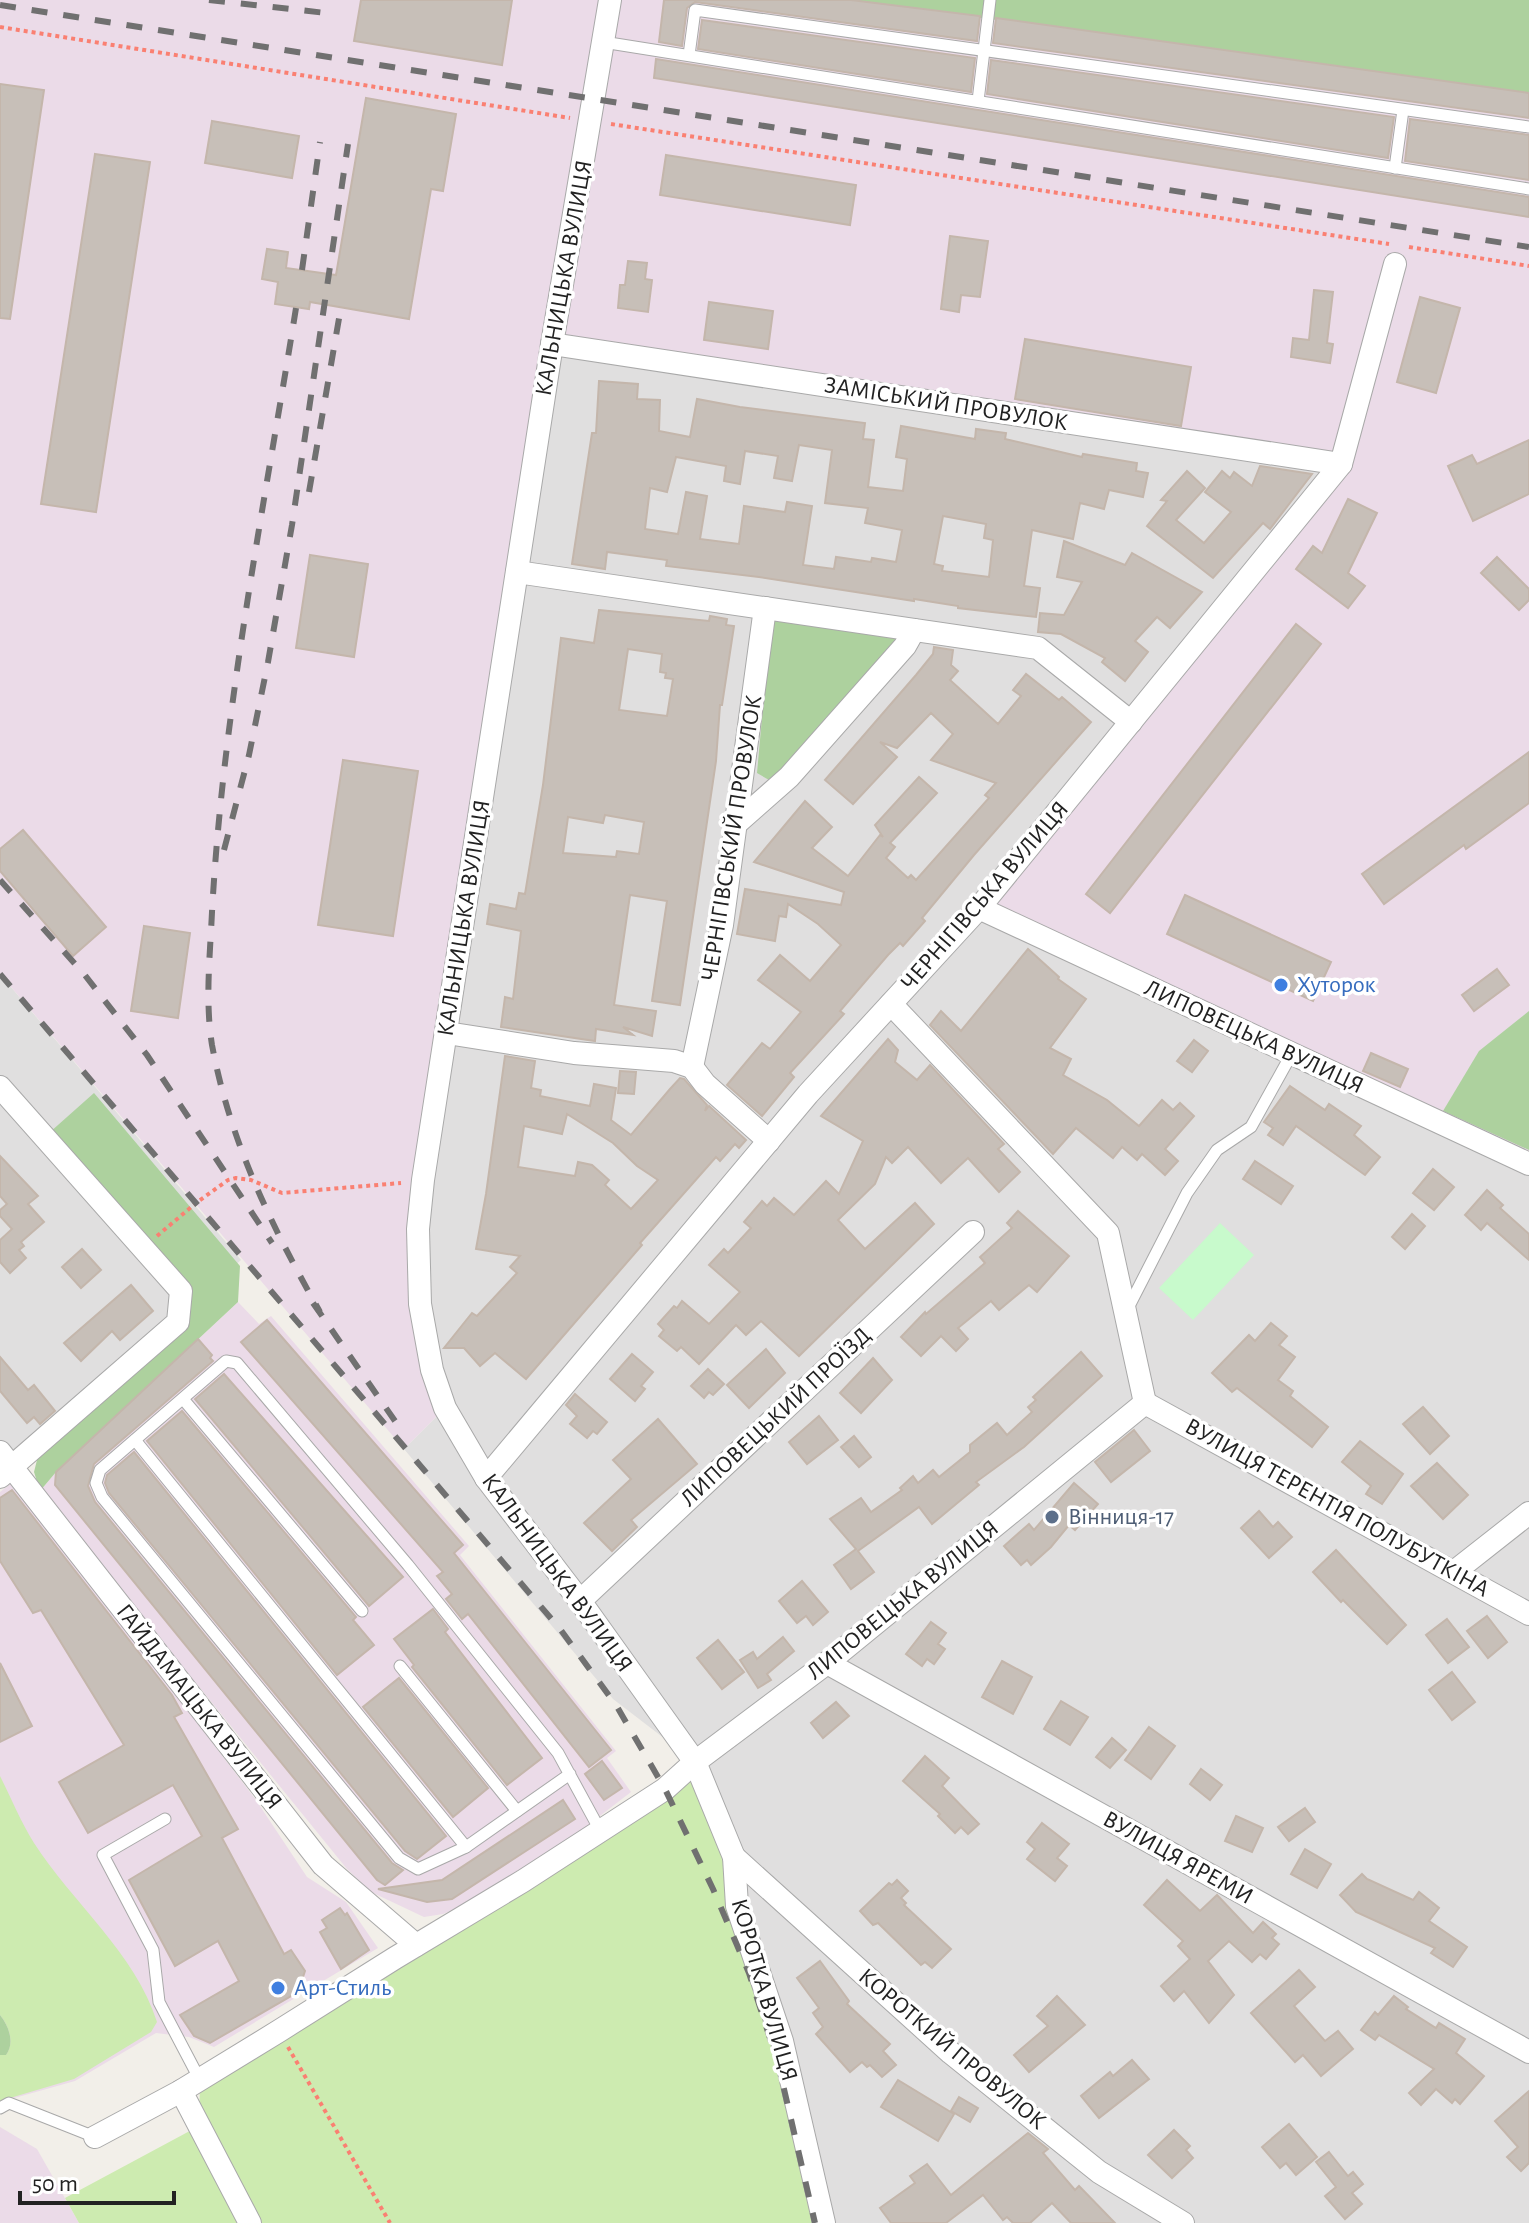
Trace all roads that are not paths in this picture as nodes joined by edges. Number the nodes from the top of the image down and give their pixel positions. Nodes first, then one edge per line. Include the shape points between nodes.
1 (610, 0) edge
2 (990, 0) edge
3 (604, 21) edge
4 (984, 51) junction
5 (689, 55) junction
6 (978, 101) junction
7 (1403, 110) junction
8 (1529, 127) edge
9 (1395, 168) junction
10 (1529, 189) edge
11 (1395, 264) dead end
12 (552, 344) junction
13 (1341, 464) junction
14 (517, 572) junction
15 (765, 608) junction
16 (914, 630) junction
17 (1131, 722) junction
18 (738, 822) junction
19 (979, 908) junction
20 (891, 1004) junction
21 (447, 1033) junction
22 (1291, 1055) junction
23 (692, 1067) junction
24 (0, 1087) edge
25 (769, 1141) junction
26 (1529, 1164) edge
27 (973, 1232) dead end
28 (1125, 1313) junction
29 (183, 1399) junction
30 (1145, 1403) junction
31 (135, 1440) junction
32 (4, 1465) edge
33 (486, 1478) junction
34 (1529, 1513) edge
35 (1454, 1572) junction
36 (580, 1601) junction
37 (362, 1611) dead end
38 (1529, 1614) edge
39 (827, 1663) junction
40 (400, 1666) dead end
41 (695, 1762) junction
42 (570, 1774) junction
43 (517, 1811) junction
44 (165, 1819) dead end
45 (601, 1833) junction
46 (466, 1847) junction
47 (734, 1857) junction
48 (416, 1945) junction
49 (1529, 2052) edge
50 (190, 2086) junction
51 (0, 2108) edge
52 (95, 2137) joint
53 (250, 2223) edge
54 (824, 2223) edge
55 (1183, 2223) edge

1 - 3 street, КАЛЬНИЦЬКА ВУЛИЦЯ
2 - 4 lane
3 - 5 lane
3 - 12 street, КАЛЬНИЦЬКА ВУЛИЦЯ
4 - 5 lane via 695,10
4 - 6 lane
4 - 7 lane
5 - 6 lane
6 - 9 lane
7 - 8 lane
7 - 9 lane
9 - 10 lane
11 - 13 street, ЧЕРНІГІВСЬКА ВУЛИЦЯ
12 - 13 street, ЗАМІСЬКИЙ ПРОВУЛОК
12 - 14 street, КАЛЬНИЦЬКА ВУЛИЦЯ
13 - 17 street, ЧЕРНІГІВСЬКА ВУЛИЦЯ
14 - 15 street
14 - 21 street, КАЛЬНИЦЬКА ВУЛИЦЯ
15 - 16 street
15 - 18 street, ЧЕРНІГІВСЬКИЙ ПРОВУЛОК
16 - 17 street via 1038,648
16 - 18 street via 789,777
17 - 19 street, ЧЕРНІГІВСЬКА ВУЛИЦЯ
18 - 23 street, ЧЕРНІГІВСЬКИЙ ПРОВУЛОК
19 - 20 street, ЧЕРНІГІВСЬКА ВУЛИЦЯ
19 - 22 street, ЛИПОВЕЦЬКА ВУЛИЦЯ
20 - 25 street, ЧЕРНІГІВСЬКА ВУЛИЦЯ
20 - 28 street via 1108,1233
21 - 23 street
21 - 33 street, КАЛЬНИЦЬКА ВУЛИЦЯ via 423,1180 418,1253 424,1331 445,1408
22 - 26 street, ЛИПОВЕЦЬКА ВУЛИЦЯ
22 - 28 lane via 1251,1127 1217,1150 1187,1193
23 - 25 street
24 - 32 street via 181,1291 178,1322
25 - 33 street, ЧЕРНІГІВСЬКА ВУЛИЦЯ
27 - 36 street, ЛИПОВЕЦЬКИЙ ПРОЇЗД
28 - 30 street
29 - 31 lane
29 - 37 lane
29 - 42 lane via 226,1361 237,1363 408,1565
30 - 35 street, ВУЛИЦЯ ТЕРЕНТІЯ ПОЛУБУТКІНА
30 - 39 street, ЛИПОВЕЦЬКА ВУЛИЦЯ
31 - 46 lane
31 - 46 lane via 100,1470 96,1483 102,1497 399,1858 418,1869
32 - 48 street, ГАЙДАМАЦЬКА ВУЛИЦЯ via 323,1865
33 - 36 street, КАЛЬНИЦЬКА ВУЛИЦЯ
34 - 35 street
35 - 38 street, ВУЛИЦЯ ТЕРЕНТІЯ ПОЛУБУТКІНА
36 - 41 street, КАЛЬНИЦЬКА ВУЛИЦЯ
39 - 41 street, ЛИПОВЕЦЬКА ВУЛИЦЯ
39 - 49 street, ВУЛИЦЯ ЯРЕМИ
40 - 43 lane
41 - 45 street, ЛИПОВЕЦЬКА ВУЛИЦЯ
41 - 47 street, КОРОТКА ВУЛИЦЯ
42 - 43 lane
42 - 45 lane
43 - 46 lane
44 - 50 lane via 103,1855 153,1950 159,2002
45 - 48 street, ЛИПОВЕЦЬКА ВУЛИЦЯ
47 - 54 street, КОРОТКА ВУЛИЦЯ via 737,1906 782,2041
47 - 55 street, КОРОТКИЙ ПРОВУЛОК via 964,2063 1099,2172
48 - 50 street, ЛИПОВЕЦЬКА ВУЛИЦЯ
50 - 52 street, ЛИПОВЕЦЬКА ВУЛИЦЯ
50 - 53 street
51 - 52 lane via 9,2103

